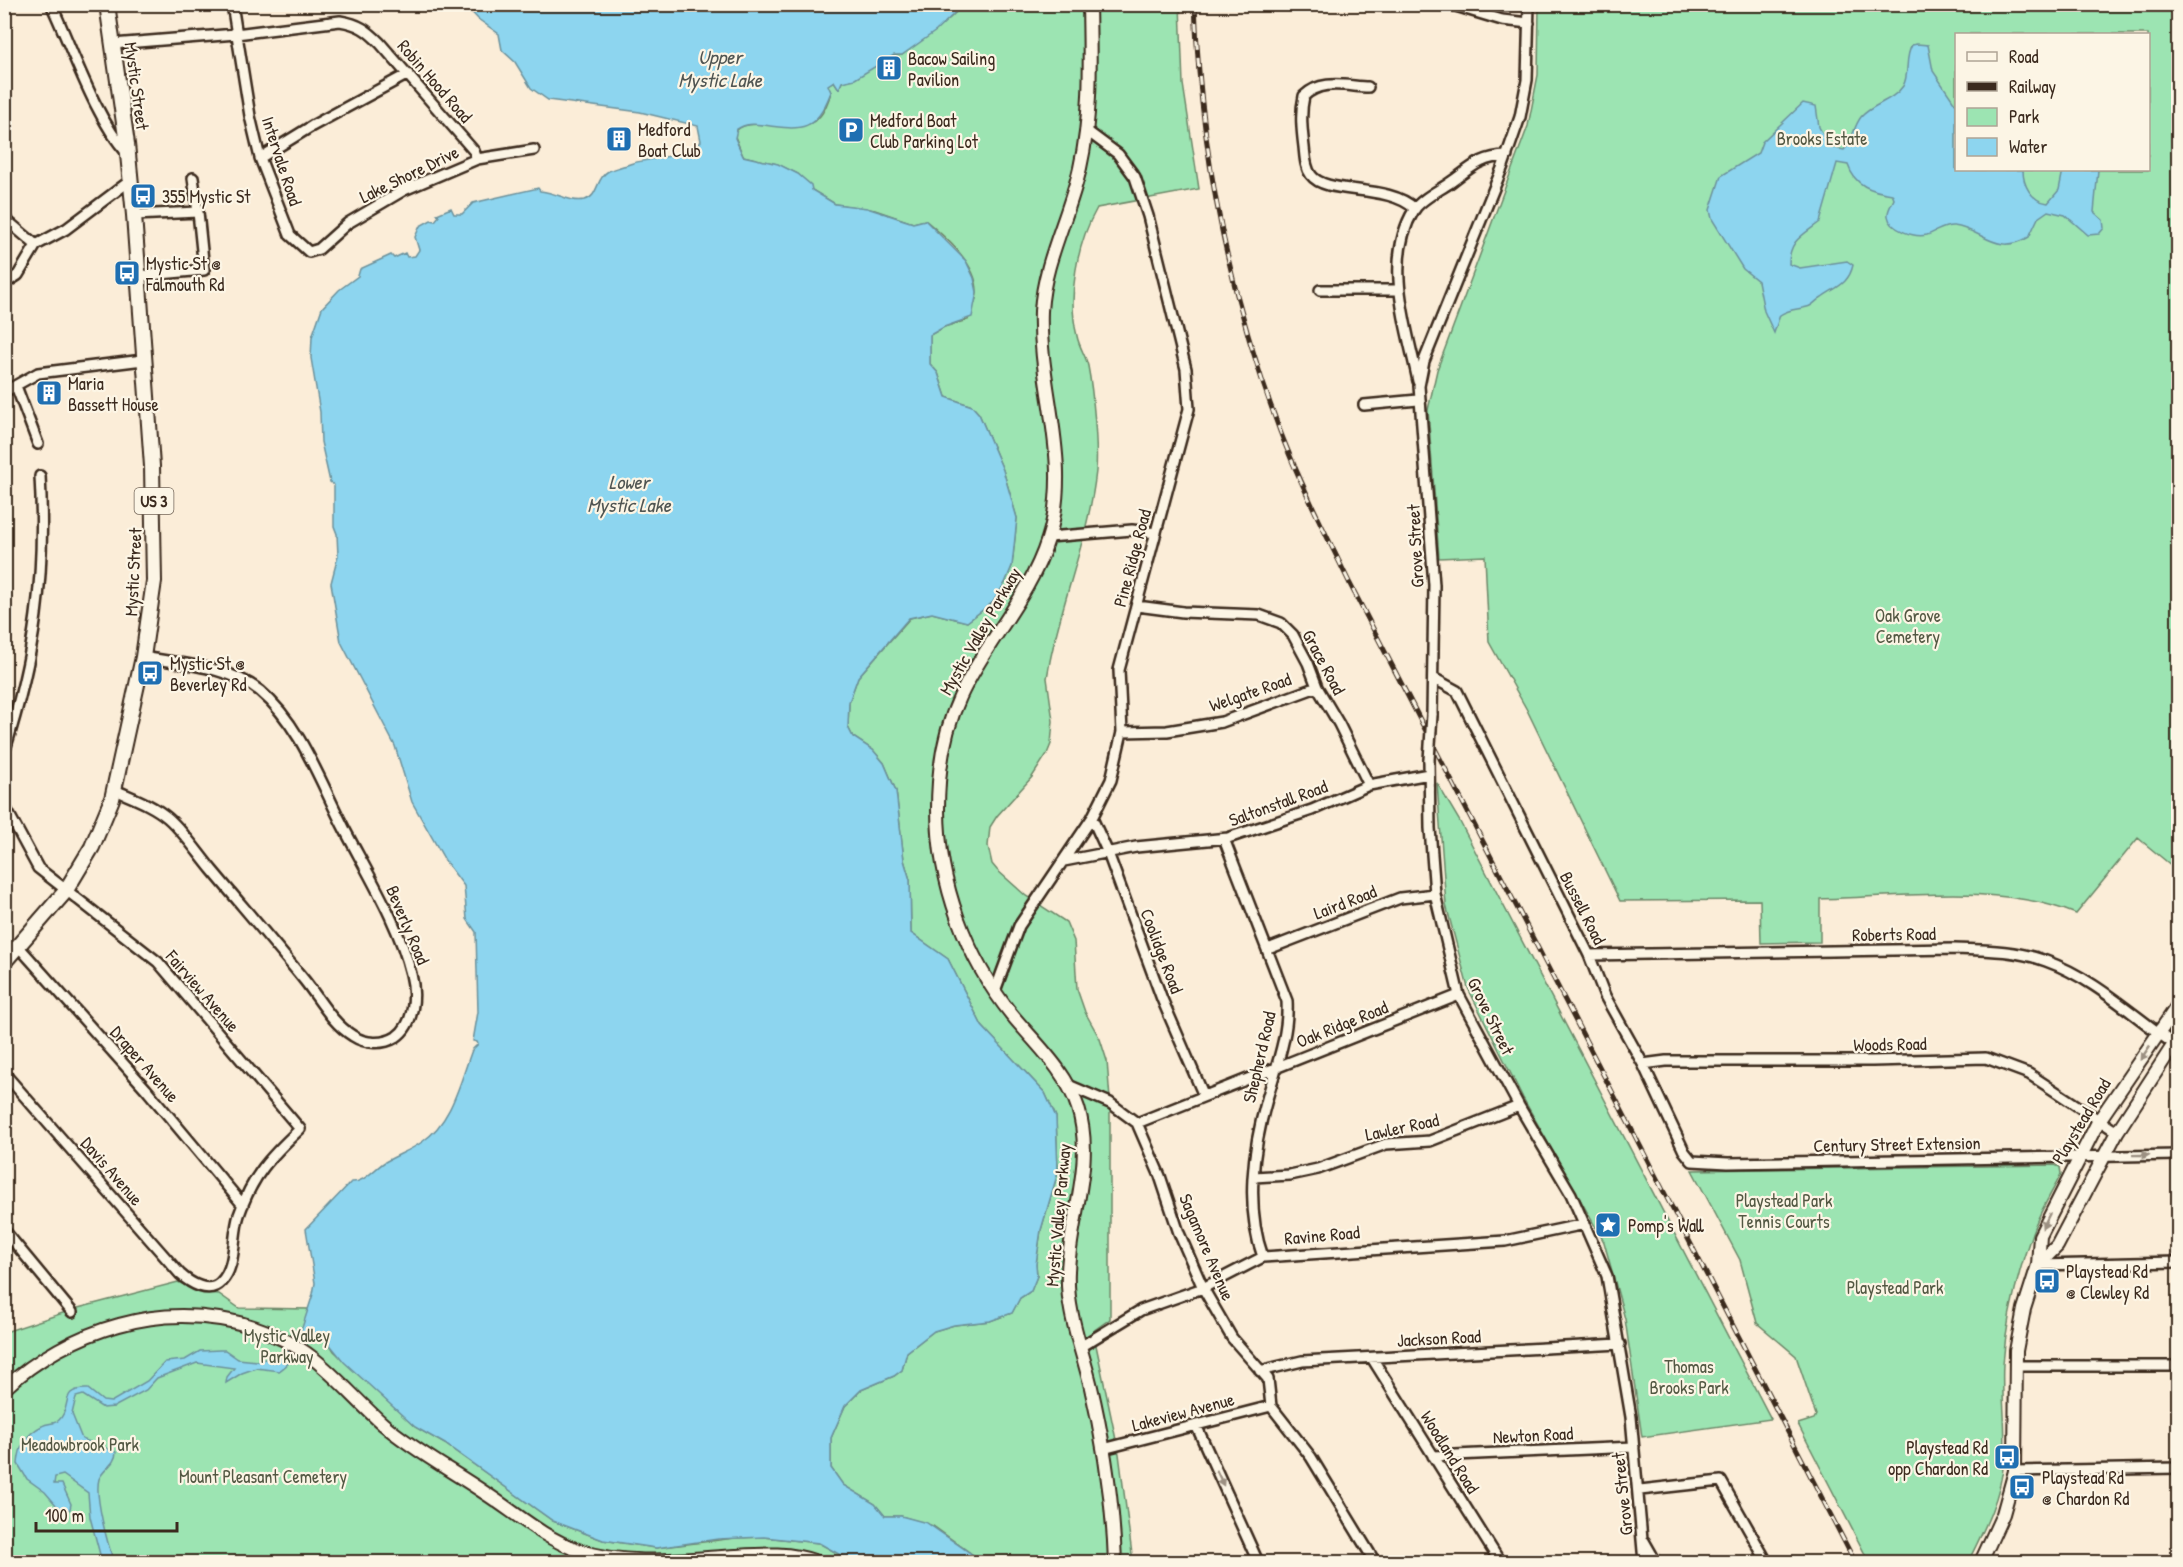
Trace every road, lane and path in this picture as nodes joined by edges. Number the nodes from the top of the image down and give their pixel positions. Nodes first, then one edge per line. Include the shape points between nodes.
1 (51, 4) edge
2 (107, 4) edge
3 (232, 4) edge
4 (1089, 4) edge
5 (1449, 4) edge
6 (1529, 4) edge
7 (1529, 23) junction
8 (236, 34) junction
9 (113, 44) junction
10 (408, 74) junction
11 (1368, 87) dead end
12 (1086, 131) junction
13 (534, 150) dead end
14 (129, 155) junction
15 (1507, 156) junction
16 (260, 158) junction
17 (477, 159) junction
18 (193, 178) dead end
19 (131, 180) junction
20 (1415, 208) junction
21 (198, 212) junction
22 (134, 215) junction
23 (4, 218) edge
24 (36, 244) junction
25 (309, 252) joint
26 (138, 276) junction
27 (4, 284) edge
28 (1320, 290) dead end
29 (1400, 290) junction
30 (143, 360) junction
31 (16, 386) junction
32 (1419, 386) junction
33 (4, 392) edge
34 (1418, 400) junction
35 (1364, 405) dead end
36 (38, 444) dead end
37 (40, 476) dead end
38 (1156, 533) junction
39 (1049, 537) junction
40 (1137, 606) junction
41 (143, 657) junction
42 (1435, 679) junction
43 (1317, 687) junction
44 (8, 730) edge
45 (1122, 732) junction
46 (4, 753) edge
47 (1429, 774) junction
48 (1369, 785) junction
49 (115, 790) junction
50 (4, 805) edge
51 (1092, 818) junction
52 (1224, 838) junction
53 (1108, 853) junction
54 (1064, 861) junction
55 (65, 892) junction
56 (1435, 894) junction
57 (19, 947) junction
58 (1268, 949) junction
59 (1589, 955) junction
60 (4, 962) edge
61 (994, 991) junction
62 (1459, 995) junction
63 (2177, 1010) edge
64 (2158, 1033) junction
65 (2176, 1041) edge
66 (1643, 1064) junction
67 (1276, 1068) junction
68 (4, 1073) edge
69 (1068, 1085) junction
70 (1204, 1096) junction
71 (1519, 1106) junction
72 (2098, 1122) junction
73 (1137, 1123) junction
74 (2117, 1132) junction
75 (2103, 1155) junction
76 (2178, 1155) edge
77 (2078, 1156) junction
78 (1692, 1161) joint
79 (1254, 1177) junction
80 (243, 1205) junction
81 (1585, 1224) junction
82 (4, 1230) edge
83 (1263, 1257) junction
84 (2178, 1262) edge
85 (2038, 1265) junction
86 (1203, 1288) junction
87 (72, 1312) dead end
88 (1620, 1344) junction
89 (1080, 1347) junction
90 (1371, 1359) junction
91 (2015, 1366) junction
92 (2178, 1366) edge
93 (1260, 1371) junction
94 (4, 1389) edge
95 (1270, 1406) junction
96 (1196, 1425) junction
97 (1634, 1447) junction
98 (1103, 1449) junction
99 (1433, 1456) junction
100 (2178, 1468) edge
101 (2015, 1471) junction
102 (1640, 1490) junction
103 (1643, 1541) junction
104 (700, 1560) edge
105 (1118, 1561) edge
106 (817, 1563) edge
107 (1258, 1563) edge
108 (1375, 1563) edge
109 (1500, 1563) edge
110 (1644, 1563) edge
111 (1656, 1563) edge
112 (1767, 1563) edge
113 (1981, 1563) edge

1 - 14 street via 117,142
2 - 9 highway, Mystic Street / US 3
3 - 8 street, Intervale Road
4 - 12 main road, Mystic Valley Parkway
5 - 7 street via 1502,20
6 - 7 street, Grove Street
7 - 15 street, Grove Street via 1524,98
8 - 9 street, Robin Hood Road
8 - 10 street, Robin Hood Road via 340,21 355,24 366,28
8 - 16 street, Intervale Road
9 - 14 highway, Mystic Street / US 3
10 - 16 street
10 - 17 street, Robin Hood Road
11 - 20 street via 1317,86 1304,96 1302,128 1307,166 1311,175 1324,183 1394,194
12 - 38 street, Pine Ridge Road via 1118,154 1135,177 1186,369 1189,409
12 - 39 main road, Mystic Valley Parkway via 1074,189 1047,268 1041,310 1058,461
13 - 17 street, Lake Shore Drive
14 - 19 highway, Mystic Street / US 3
15 - 20 street via 1487,157
15 - 32 street, Grove Street via 1424,361
16 - 25 street, Intervale Road via 290,235
17 - 25 street, Lake Shore Drive via 377,204 319,249
18 - 21 street
19 - 22 highway, Mystic Street / US 3
19 - 24 street via 66,229
20 - 29 street, Grove Street via 1402,237 1398,262
21 - 22 street
21 - 26 street via 204,270
22 - 26 highway, Mystic Street / US 3
23 - 24 street
24 - 27 street via 18,275
26 - 30 highway, Mystic Street / US 3
28 - 29 street
29 - 32 street, Grove Street
30 - 31 street via 38,373
30 - 41 highway, Mystic Street / US 3 via 155,543
31 - 33 street
31 - 36 street
32 - 34 street, Grove Street
34 - 35 street
34 - 42 street, Grove Street via 1433,563
37 - 44 street via 40,601 21,699
38 - 39 street via 1132,530
38 - 40 street, Pine Ridge Road
39 - 61 main road, Mystic Valley Parkway via 1023,597 960,697 942,760 938,825 947,882 962,930
40 - 43 street, Grace Road via 1259,615 1281,622 1293,635
40 - 45 street, Pine Ridge Road via 1119,670
41 - 49 highway, Mystic Street / US 3
41 - 49 street, Beverly Road via 213,669 238,678 260,691 278,710 315,771 401,944 412,976 413,1011 397,1036 369,1042 343,1029 168,818
42 - 47 street, Grove Street, bridge
42 - 59 street, Bussell Road via 1457,691
43 - 45 street, Welgate Road via 1222,722
43 - 48 street, Grace Road
44 - 46 street
45 - 51 street, Pine Ridge Road via 1112,780
47 - 48 street, Saltonstall Road
47 - 56 street, Grove Street
48 - 52 street, Saltonstall Road via 1312,810
49 - 55 highway, Mystic Street / US 3 via 92,847
50 - 55 street, Fairview Avenue via 38,868
51 - 53 street, Coolidge Road
51 - 54 street, Pine Ridge Road
52 - 53 street, Saltonstall Road
52 - 58 street, Shepherd Road
53 - 54 street, Saltonstall Road
53 - 70 street, Coolidge Road via 1162,999
54 - 61 street, Pine Ridge Road via 1019,926
55 - 57 highway, Mystic Street / US 3
55 - 80 street, Fairview Avenue via 109,921 158,962 300,1130 263,1165
56 - 58 street, Laird Road via 1400,898
56 - 62 street, Grove Street
57 - 60 highway, Mystic Street / US 3
57 - 80 street, Draper Avenue
58 - 67 street, Shepherd Road via 1287,1001 1286,1027
59 - 64 street, Roberts Road via 2010,952 2048,961 2073,973
59 - 66 street, Bussell Road via 1605,996
61 - 69 main road, Mystic Valley Parkway
62 - 67 street, Oak Ridge Road
62 - 71 street, Grove Street
63 - 64 main road, Playstead Road
64 - 65 street, Roberts Road
64 -> 72 main road, Playstead Road
65 - 74 main road, Playstead Road
66 - 72 street, Woods Road via 1986,1058 2029,1074
66 - 78 street, Bussell Road
67 - 70 street, Oak Ridge Road
67 - 79 street, Shepherd Road via 1256,1141
68 - 80 street, Davis Avenue via 180,1274 200,1286 218,1285 226,1275
69 - 73 street via 1110,1103
69 - 89 main road, Mystic Valley Parkway via 1079,1112 1083,1140 1068,1283
70 - 73 street, Oak Ridge Road
71 - 79 street, Lawler Road via 1430,1141 1386,1144 1318,1169
71 - 81 street, Grove Street
72 - 74 street, Woods Road
72 - 77 main road, Playstead Road
73 - 86 street, Sagamore Avenue
74 - 75 main road, Playstead Road
75 -> 76 street, Century Street Extension
75 - 77 street, Century Street Extension
75 - 85 main road, Playstead Road via 2057,1246
77 - 78 street, Century Street Extension
77 -> 85 main road, Playstead Road via 2040,1236
79 - 83 street, Shepherd Road via 1254,1220
81 - 83 street, Ravine Road via 1504,1241
81 - 88 street, Grove Street via 1607,1276
82 - 87 street
83 - 86 street, Ravine Road
84 - 85 street
85 - 91 main road, Playstead Road via 2024,1309
86 - 89 street, Ravine Road via 1141,1310
86 - 93 street, Sagamore Avenue via 1232,1338
88 - 90 street, Jackson Road
88 - 97 street, Grove Street
89 - 98 main road, Mystic Valley Parkway
90 - 93 street, Jackson Road via 1302,1360
90 - 99 street, Woodland Road
91 - 92 street
91 - 101 main road, Playstead Road
93 - 95 street, Sagamore Avenue via 1268,1379
94 - 104 main road via 72,1343 110,1327 147,1318 215,1318 254,1328 305,1353 409,1444 553,1539 610,1558
95 - 96 street, Lakeview Avenue
95 - 108 street via 1311,1457
96 - 98 street, Lakeview Avenue
96 -> 107 street
97 - 99 street, Newton Road
97 - 102 street, Grove Street
98 - 105 main road, Mystic Valley Parkway
99 - 109 street, Woodland Road
100 - 101 street
101 - 113 main road, Playstead Road via 2003,1514
102 - 103 street, Grove Street
102 - 112 street via 1721,1481
103 - 110 street, Grove Street
103 - 111 street
104 - 106 main road via 777,1554

